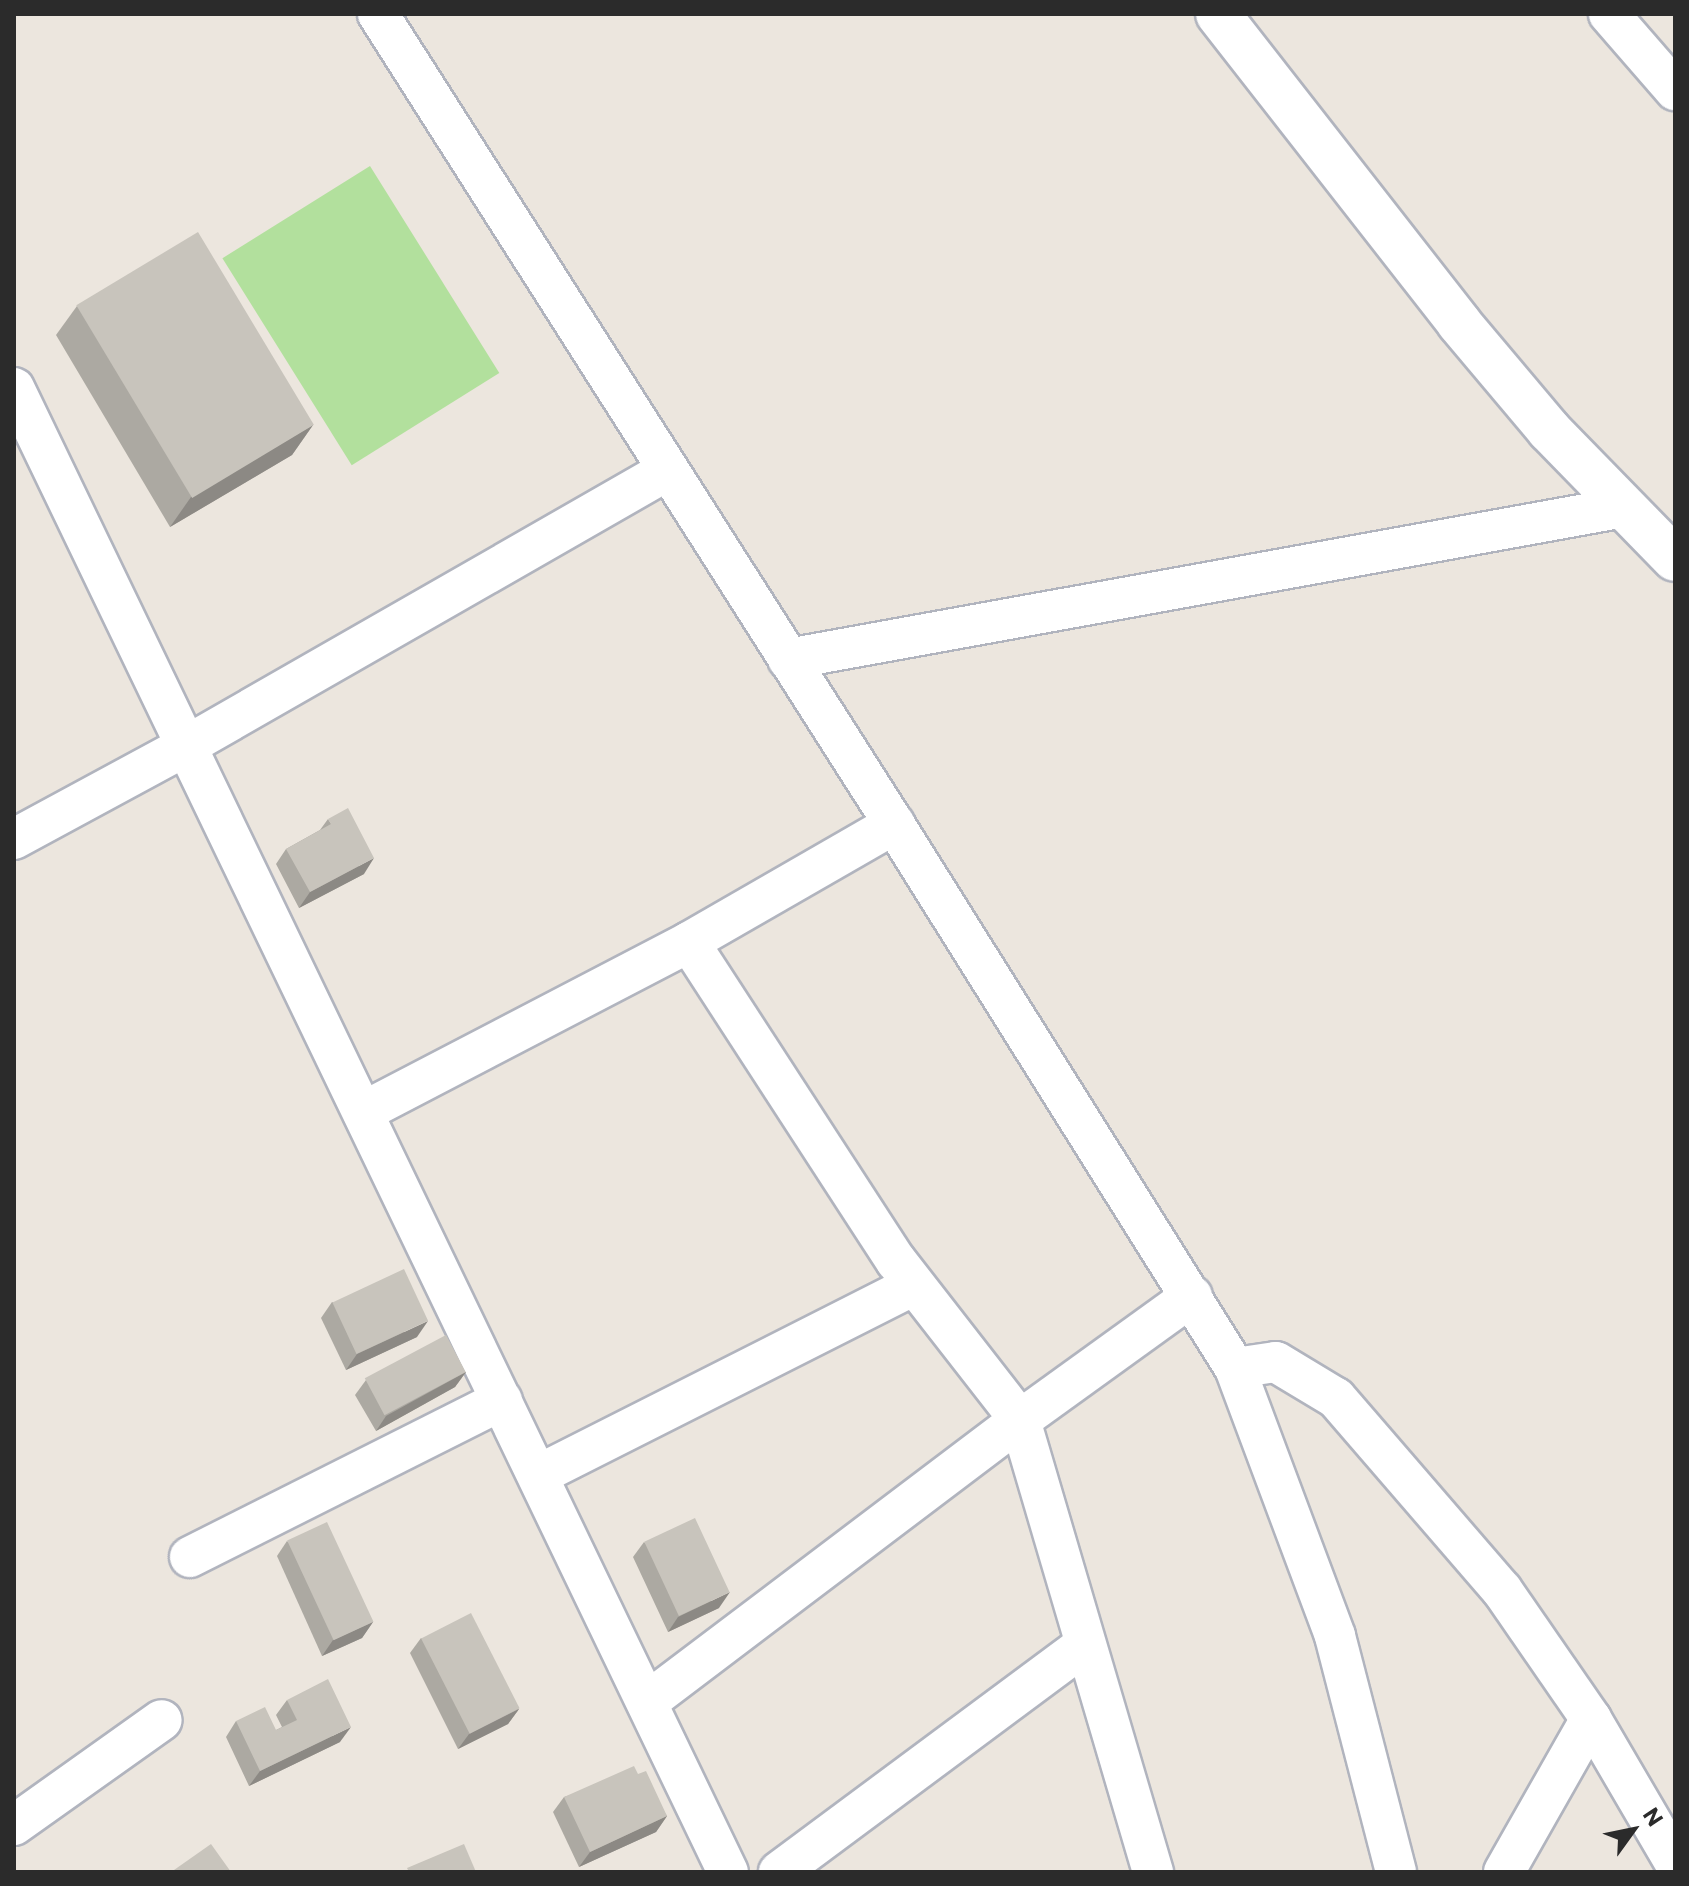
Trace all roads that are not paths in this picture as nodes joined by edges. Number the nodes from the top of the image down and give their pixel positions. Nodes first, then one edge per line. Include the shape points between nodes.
1 (378, 14) edge
2 (1609, 14) edge
3 (1226, 17) edge
4 (1675, 90) edge
5 (14, 388) edge
6 (668, 470) junction
7 (1624, 507) junction
8 (1675, 559) edge
9 (788, 659) junction
10 (186, 746) junction
11 (894, 824) junction
12 (14, 839) edge
13 (689, 942) junction
14 (363, 1112) junction
15 (914, 1285) junction
16 (1192, 1296) junction
17 (1235, 1368) junction
18 (502, 1400) junction
19 (1020, 1420) junction
20 (538, 1475) junction
21 (190, 1557) dead end
22 (1085, 1645) junction
23 (647, 1702) junction
24 (1591, 1719) junction
25 (162, 1720) dead end
26 (14, 1825) edge
27 (1675, 1863) edge
28 (728, 1872) edge
29 (779, 1872) edge
30 (1153, 1872) edge
31 (1396, 1872) edge
32 (1504, 1872) edge

1 - 6 street
2 - 4 street
3 - 7 street via 1459,323 1549,430
5 - 10 street
6 - 9 street
6 - 10 street
7 - 8 street
7 - 9 street
9 - 11 street
10 - 12 street
10 - 14 street
11 - 13 street
11 - 16 street
13 - 14 street
13 - 15 street
14 - 18 street
15 - 19 street
15 - 20 street
16 - 17 street
16 - 19 street
17 - 24 street via 1276,1362 1336,1398 1502,1590
17 - 31 street via 1335,1636
18 - 20 street
18 - 21 street
19 - 22 street
19 - 23 street
20 - 23 street
22 - 29 street
22 - 30 street
23 - 28 street
24 - 27 street
24 - 32 street
25 - 26 street

